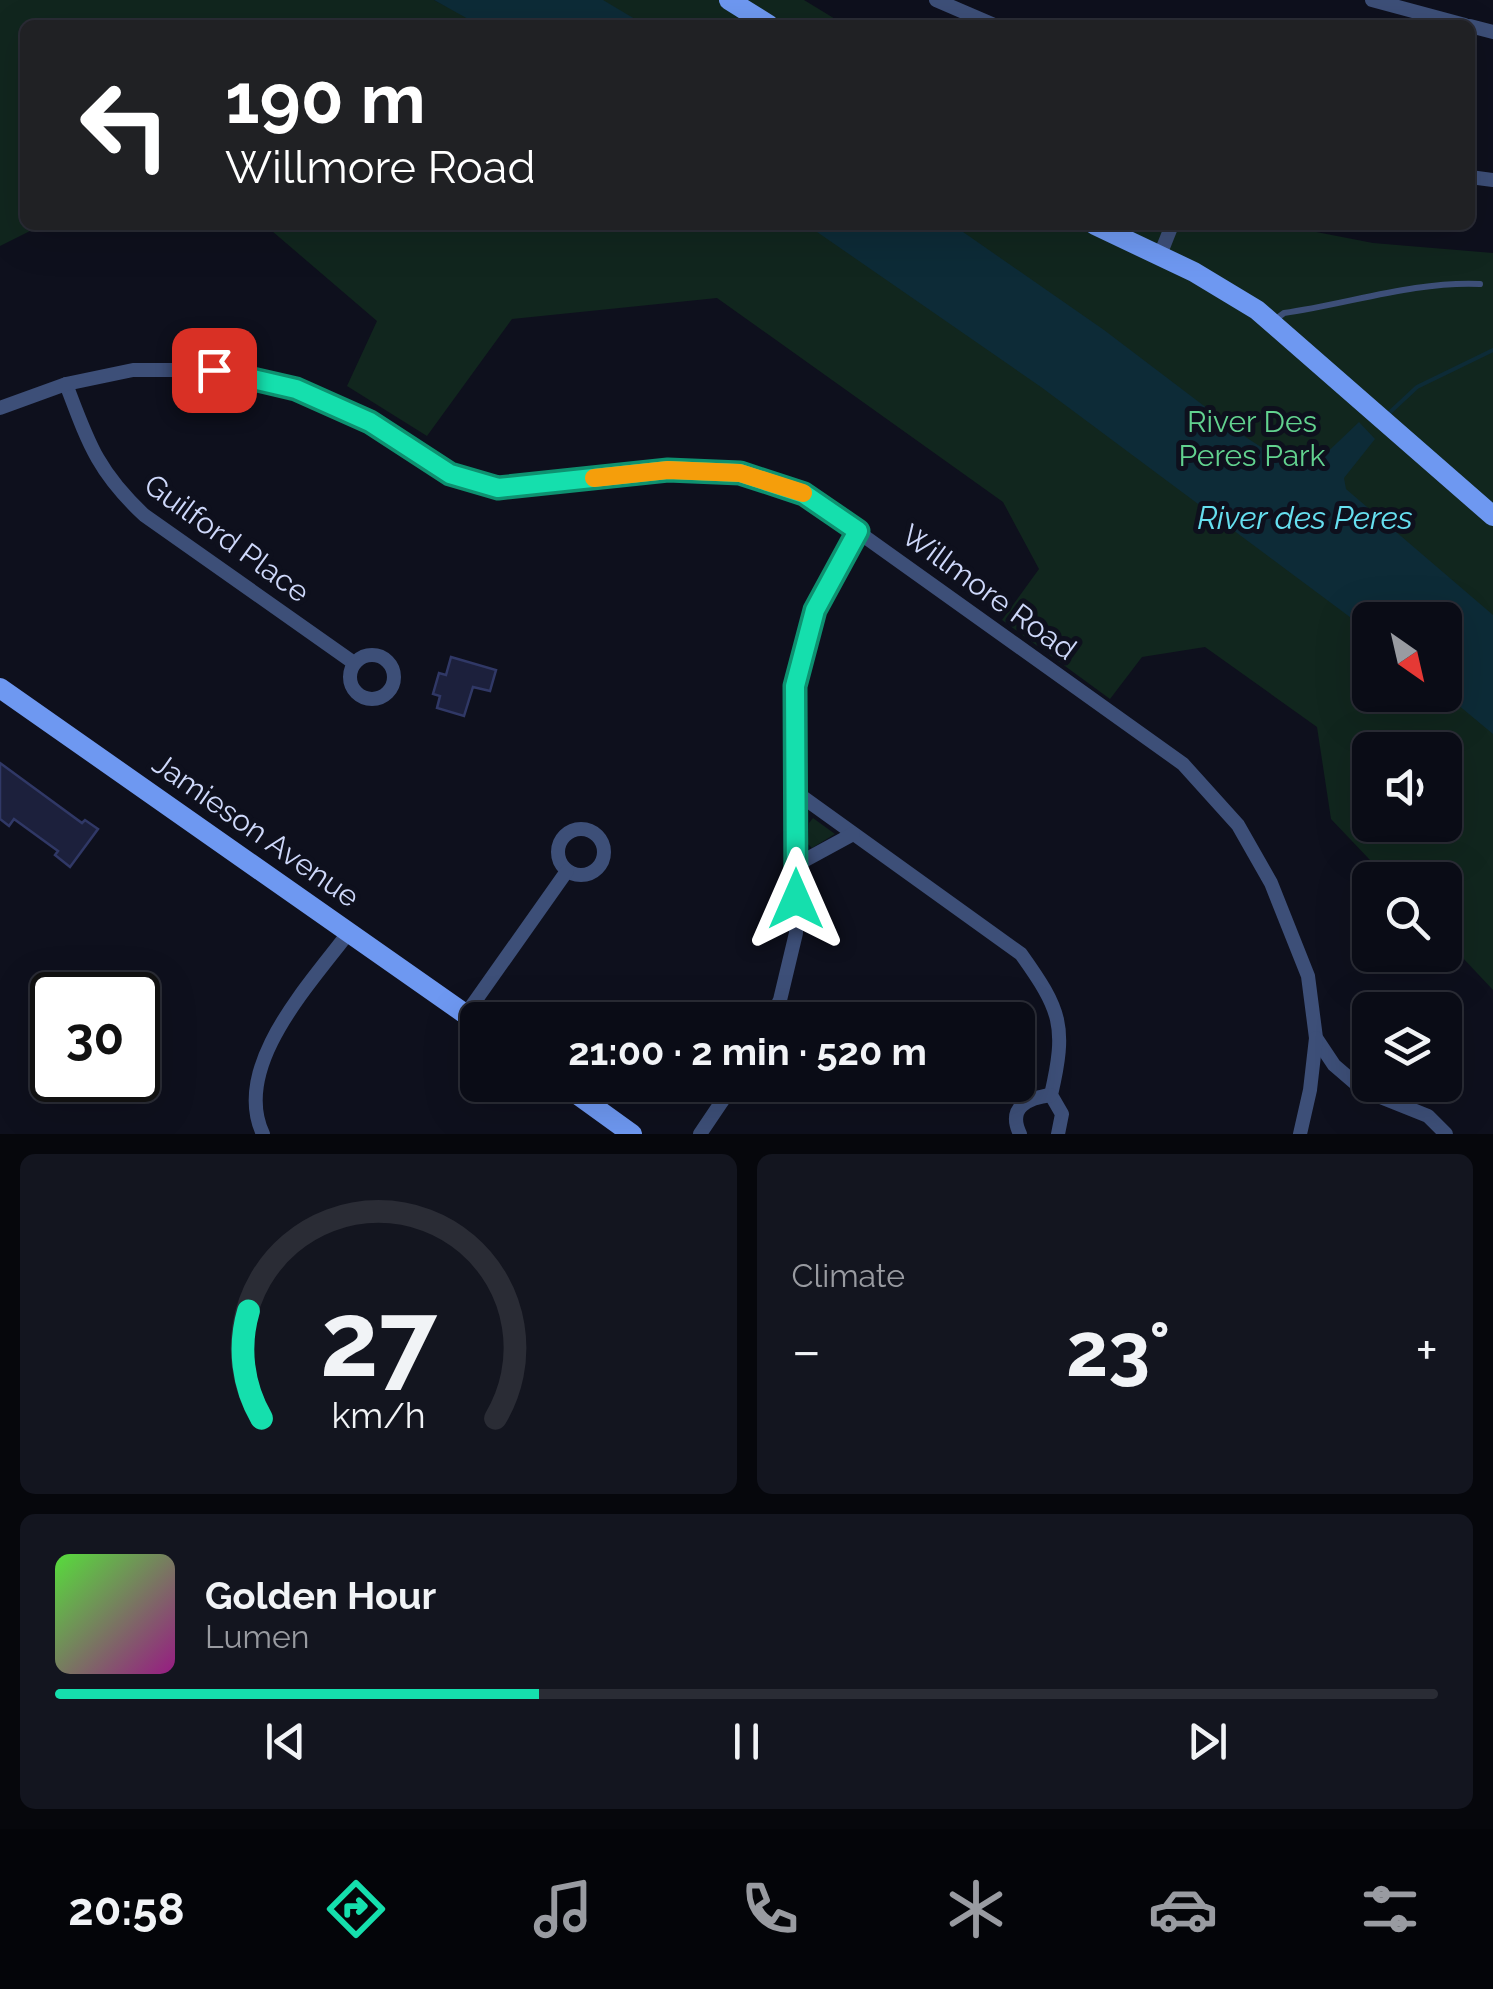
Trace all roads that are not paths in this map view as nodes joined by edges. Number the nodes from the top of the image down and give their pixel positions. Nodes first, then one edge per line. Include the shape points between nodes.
1 (729, 0) edge
2 (936, 0) edge
3 (1372, 0) edge
4 (762, 20) edge
5 (982, 20) edge
6 (1446, 20) edge
7 (1107, 230) edge
8 (1170, 230) edge
9 (1160, 255) junction
10 (1480, 284) dead end
11 (1272, 321) junction
12 (66, 384) junction
13 (0, 408) edge
14 (1493, 516) edge
15 (858, 531) junction
16 (354, 663) dead end
17 (0, 688) edge
18 (797, 794) junction
19 (853, 834) junction
20 (796, 865) junction
21 (567, 871) dead end
22 (349, 932) junction
23 (482, 1002) edge
24 (779, 1002) edge
25 (460, 1010) edge
26 (1316, 1038) junction
27 (1051, 1095) junction
28 (588, 1102) edge
29 (722, 1102) edge
30 (263, 1134) edge
31 (632, 1134) edge
32 (700, 1134) edge
33 (1020, 1134) edge
34 (1058, 1134) edge
35 (1300, 1134) edge
36 (1446, 1134) edge

1 - 4 main road
2 - 5 street
3 - 6 street
7 - 9 main road
8 - 9 street
9 - 11 main road
10 - 11 lane via 1424,286 1284,313
11 - 14 main road
12 - 13 street, Willmore Road
12 - 15 street, Willmore Road via 133,370 214,370 296,389 370,422 450,474 498,488 668,470 740,473 804,494
12 - 16 street, Guilford Place via 95,458 120,493
15 - 18 street via 815,610 795,686
15 - 26 street, Willmore Road via 1183,764 1205,788 1238,825 1271,883 1308,976
17 - 22 main road, Jamieson Avenue
18 - 19 street
18 - 20 street
19 - 20 street
19 - 27 street via 1021,954 1048,991 1060,1023
20 - 24 street via 796,933
21 - 23 street
22 - 25 main road, Jamieson Avenue
22 - 30 street via 268,1044 257,1082
26 - 35 street, Willmore Road
26 - 36 street via 1363,1090 1428,1116
27 - 33 street via 1022,1103 1015,1125
27 - 34 street via 1062,1114
28 - 31 main road
29 - 32 street

